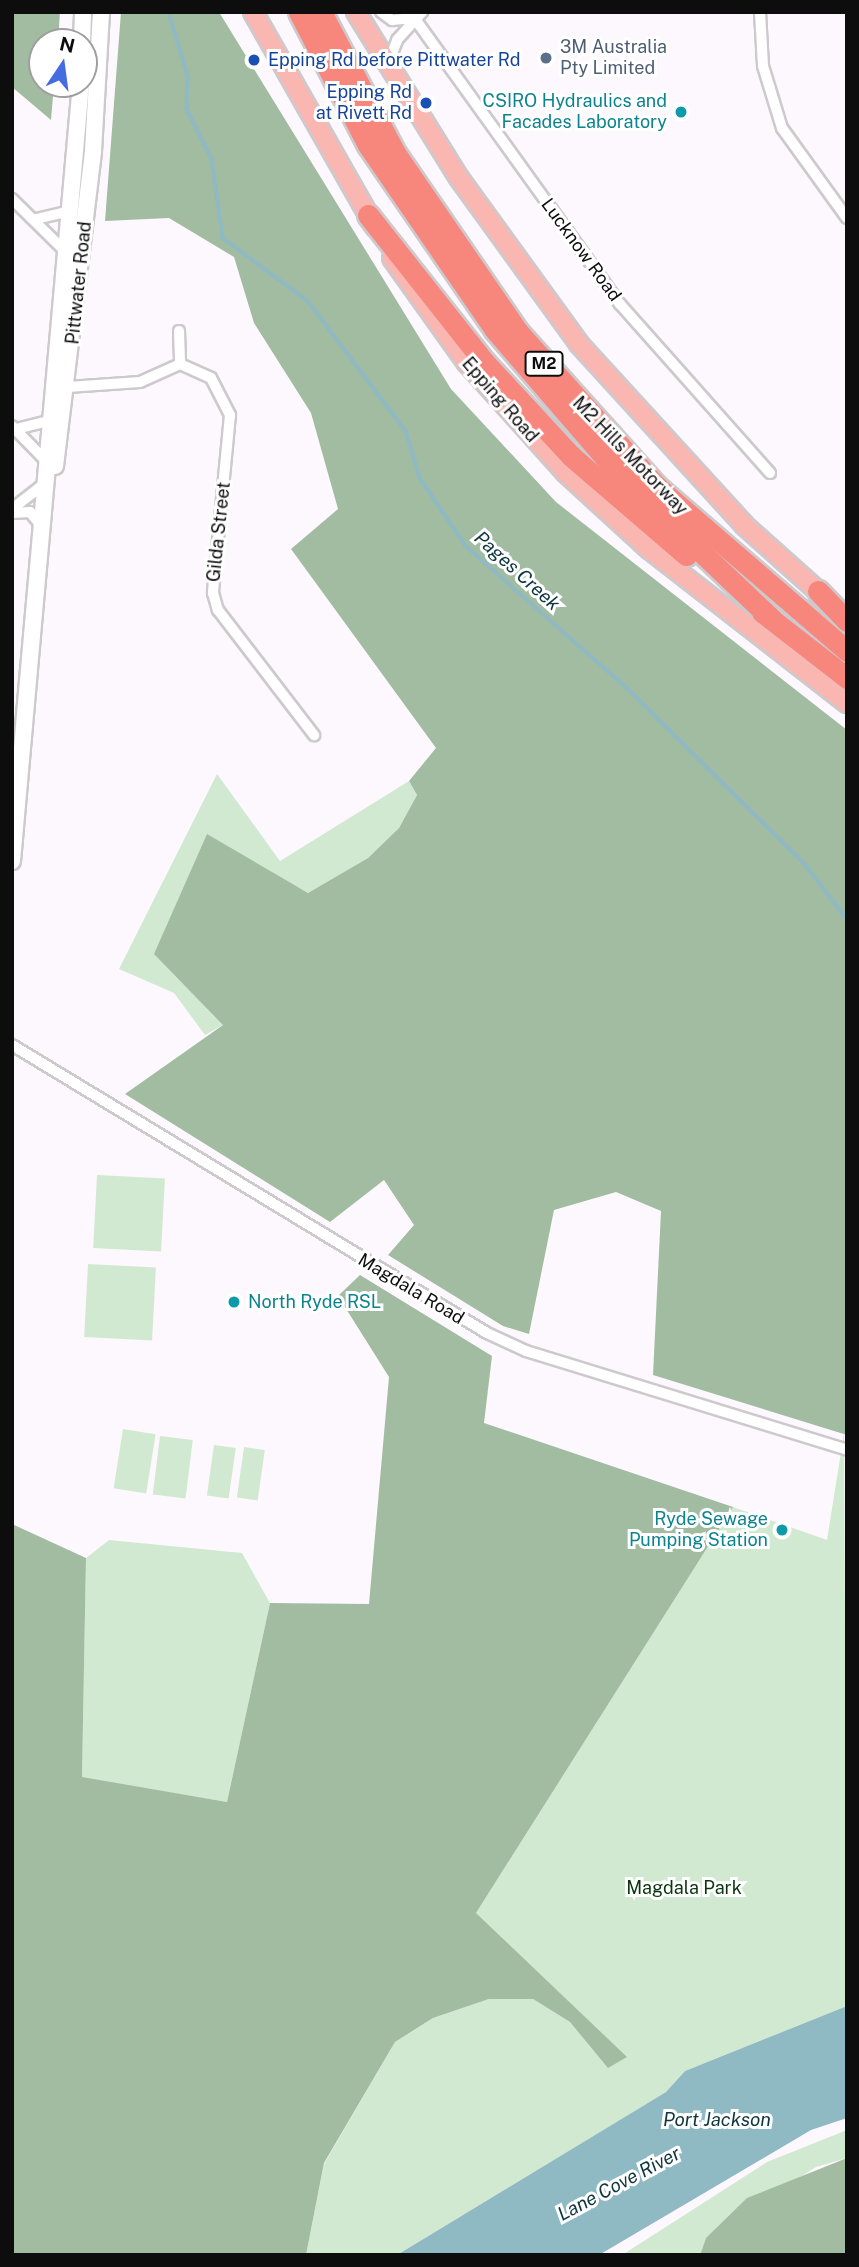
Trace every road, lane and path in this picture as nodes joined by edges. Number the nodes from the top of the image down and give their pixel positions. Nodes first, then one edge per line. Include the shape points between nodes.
1 (101, 12) edge
2 (253, 12) edge
3 (299, 12) edge
4 (321, 12) edge
5 (356, 12) edge
6 (381, 12) edge
7 (760, 12) edge
8 (415, 14) edge
9 (388, 64) junction
10 (80, 98) edge
11 (12, 199) edge
12 (71, 211) junction
13 (368, 215) junction
14 (847, 218) edge
15 (36, 219) junction
16 (68, 254) junction
17 (179, 331) dead end
18 (59, 348) junction
19 (180, 364) junction
20 (68, 387) junction
21 (52, 415) junction
22 (14, 428) edge
23 (46, 461) junction
24 (770, 473) dead end
25 (44, 484) junction
26 (12, 511) edge
27 (38, 523) junction
28 (39, 551) junction
29 (818, 591) joint
30 (847, 618) edge
31 (774, 620) junction
32 (847, 651) edge
33 (847, 678) edge
34 (847, 703) edge
35 (314, 735) dead end
36 (12, 861) edge
37 (12, 1045) edge
38 (847, 1450) edge

1 - 20 main road, Pittwater Road
2 - 13 main road, Epping Road
3 - 31 highway, M2 Hills Motorway / M2 via 368,145 495,330 612,466
4 - 32 highway, M2 Hills Motorway / M2 via 395,153 518,332 656,486
5 - 9 main road
6 - 8 street via 392,20
7 - 14 street via 763,66 782,128
8 - 9 street
8 - 24 street, Lucknow Road via 620,304
9 - 29 main road via 458,178 579,344 744,525
10 - 12 main road, Pittwater Road
11 - 15 street
12 - 15 street
12 - 16 main road, Pittwater Road
13 - 31 highway, M2 via 484,362 571,456 664,538
13 - 34 main road, Epping Road via 417,297 467,363 565,472 649,549
15 - 16 street
16 - 18 main road, Pittwater Road
17 - 19 street
18 - 20 street
18 - 21 main road, Pittwater Road
19 - 20 street via 140,382
19 - 35 street, Gilda Street via 211,378 230,415 213,593 218,610
20 - 21 street
20 - 28 main road, Pittwater Road
21 - 22 street
21 - 23 main road, Pittwater Road
22 - 23 street
23 - 25 main road, Pittwater Road
25 - 26 street
25 - 27 main road, Pittwater Road
26 - 27 street via 30,512
27 - 28 main road, Pittwater Road
28 - 36 main road, Pittwater Road
29 - 30 highway
31 - 33 highway, M2
37 - 38 street, Magdala Road via 486,1333 526,1351

